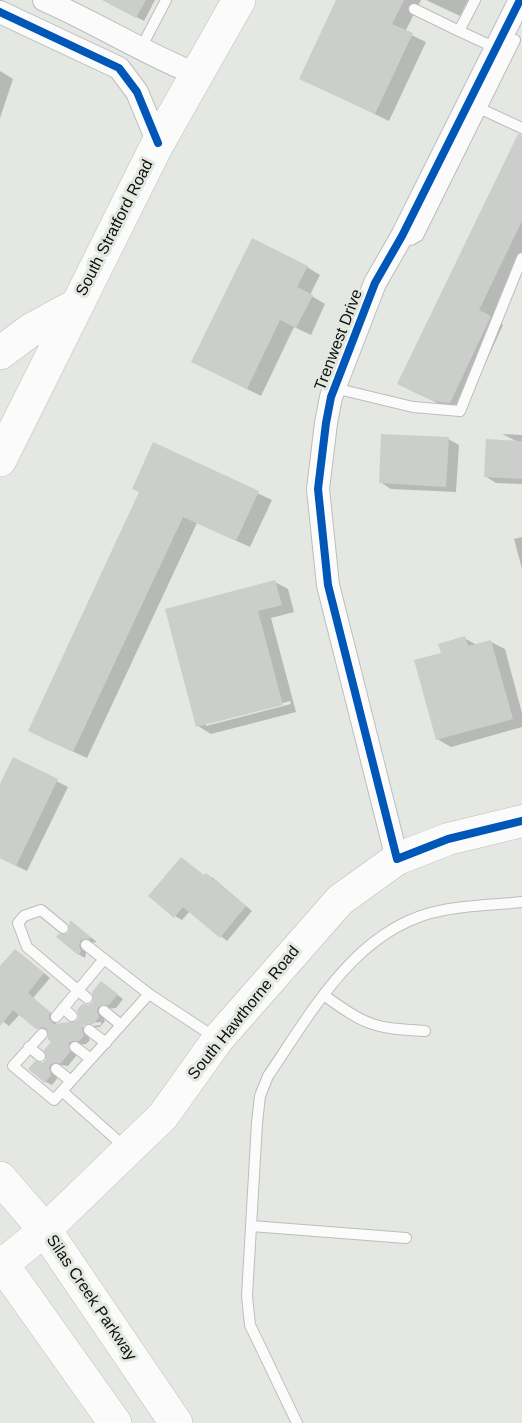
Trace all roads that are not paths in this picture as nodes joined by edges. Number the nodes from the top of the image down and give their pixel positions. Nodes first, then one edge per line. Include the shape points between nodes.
1 (44, 0) edge
2 (166, 0) edge
3 (239, 0) edge
4 (475, 0) edge
5 (517, 1) edge
6 (69, 5) edge
7 (414, 9) dead end
8 (0, 12) edge
9 (459, 31) junction
10 (506, 44) junction
11 (141, 48) junction
12 (198, 75) junction
13 (475, 106) junction
14 (522, 128) edge
15 (158, 143) junction
16 (522, 258) edge
17 (75, 306) junction
18 (0, 353) edge
19 (334, 388) junction
20 (2, 445) edge
21 (522, 821) edge
22 (397, 859) junction
23 (522, 902) edge
24 (63, 928) dead end
25 (86, 945) dead end
26 (104, 959) junction
27 (78, 991) junction
28 (149, 994) junction
29 (325, 996) junction
30 (87, 998) dead end
31 (104, 1011) dead end
32 (72, 1016) dead end
33 (121, 1025) junction
34 (89, 1030) dead end
35 (425, 1031) dead end
36 (42, 1034) dead end
37 (218, 1039) junction
38 (106, 1043) junction
39 (29, 1047) junction
40 (75, 1047) dead end
41 (40, 1056) dead end
42 (91, 1059) junction
43 (56, 1069) dead end
44 (71, 1081) junction
45 (62, 1091) junction
46 (127, 1149) junction
47 (0, 1178) edge
48 (252, 1226) junction
49 (45, 1230) junction
50 (406, 1238) dead end
51 (2, 1263) edge
52 (115, 1423) edge
53 (176, 1423) edge
54 (297, 1423) edge

1 - 6 street
2 - 11 lane
3 - 12 main road, South Stratford Road
4 - 9 lane
5 - 10 street, Trenwest Drive
6 - 11 street
7 - 9 lane
8 - 15 street via 119,68 137,92
9 - 10 lane
10 - 13 street, Trenwest Drive
11 - 12 street
12 - 15 main road, South Stratford Road
13 - 14 lane
13 - 19 street, Trenwest Drive via 375,283
15 - 17 main road, South Stratford Road
16 - 19 lane via 460,411 414,407
17 - 18 main road via 31,330
17 - 20 main road, South Stratford Road via 46,372
19 - 22 street, Trenwest Drive via 318,489 328,585
21 - 22 main road, South Hawthorne Road via 448,839
22 - 37 main road, South Hawthorne Road via 340,900
23 - 29 lane via 443,910 408,921 376,939 352,960
24 - 27 lane via 41,910 24,916 18,923 27,947
25 - 26 lane
26 - 27 lane
26 - 28 lane
27 - 30 lane
27 - 32 lane via 59,1013
28 - 33 lane
28 - 37 lane
29 - 35 lane via 371,1026
29 - 48 lane via 268,1076 260,1096
31 - 33 lane
33 - 38 lane
34 - 38 lane
36 - 39 lane
37 - 46 main road, South Hawthorne Road via 163,1116
38 - 42 lane
39 - 41 lane
39 - 45 lane via 13,1066 54,1100
40 - 42 lane
42 - 44 lane
43 - 44 lane
44 - 45 lane
45 - 46 lane
46 - 49 main road, South Hawthorne Road
47 - 49 main road, Silas Creek Parkway
48 - 50 lane
48 - 54 lane via 247,1296 250,1325
49 - 51 main road, South Hawthorne Road
49 - 53 main road, Silas Creek Parkway
51 - 52 main road

